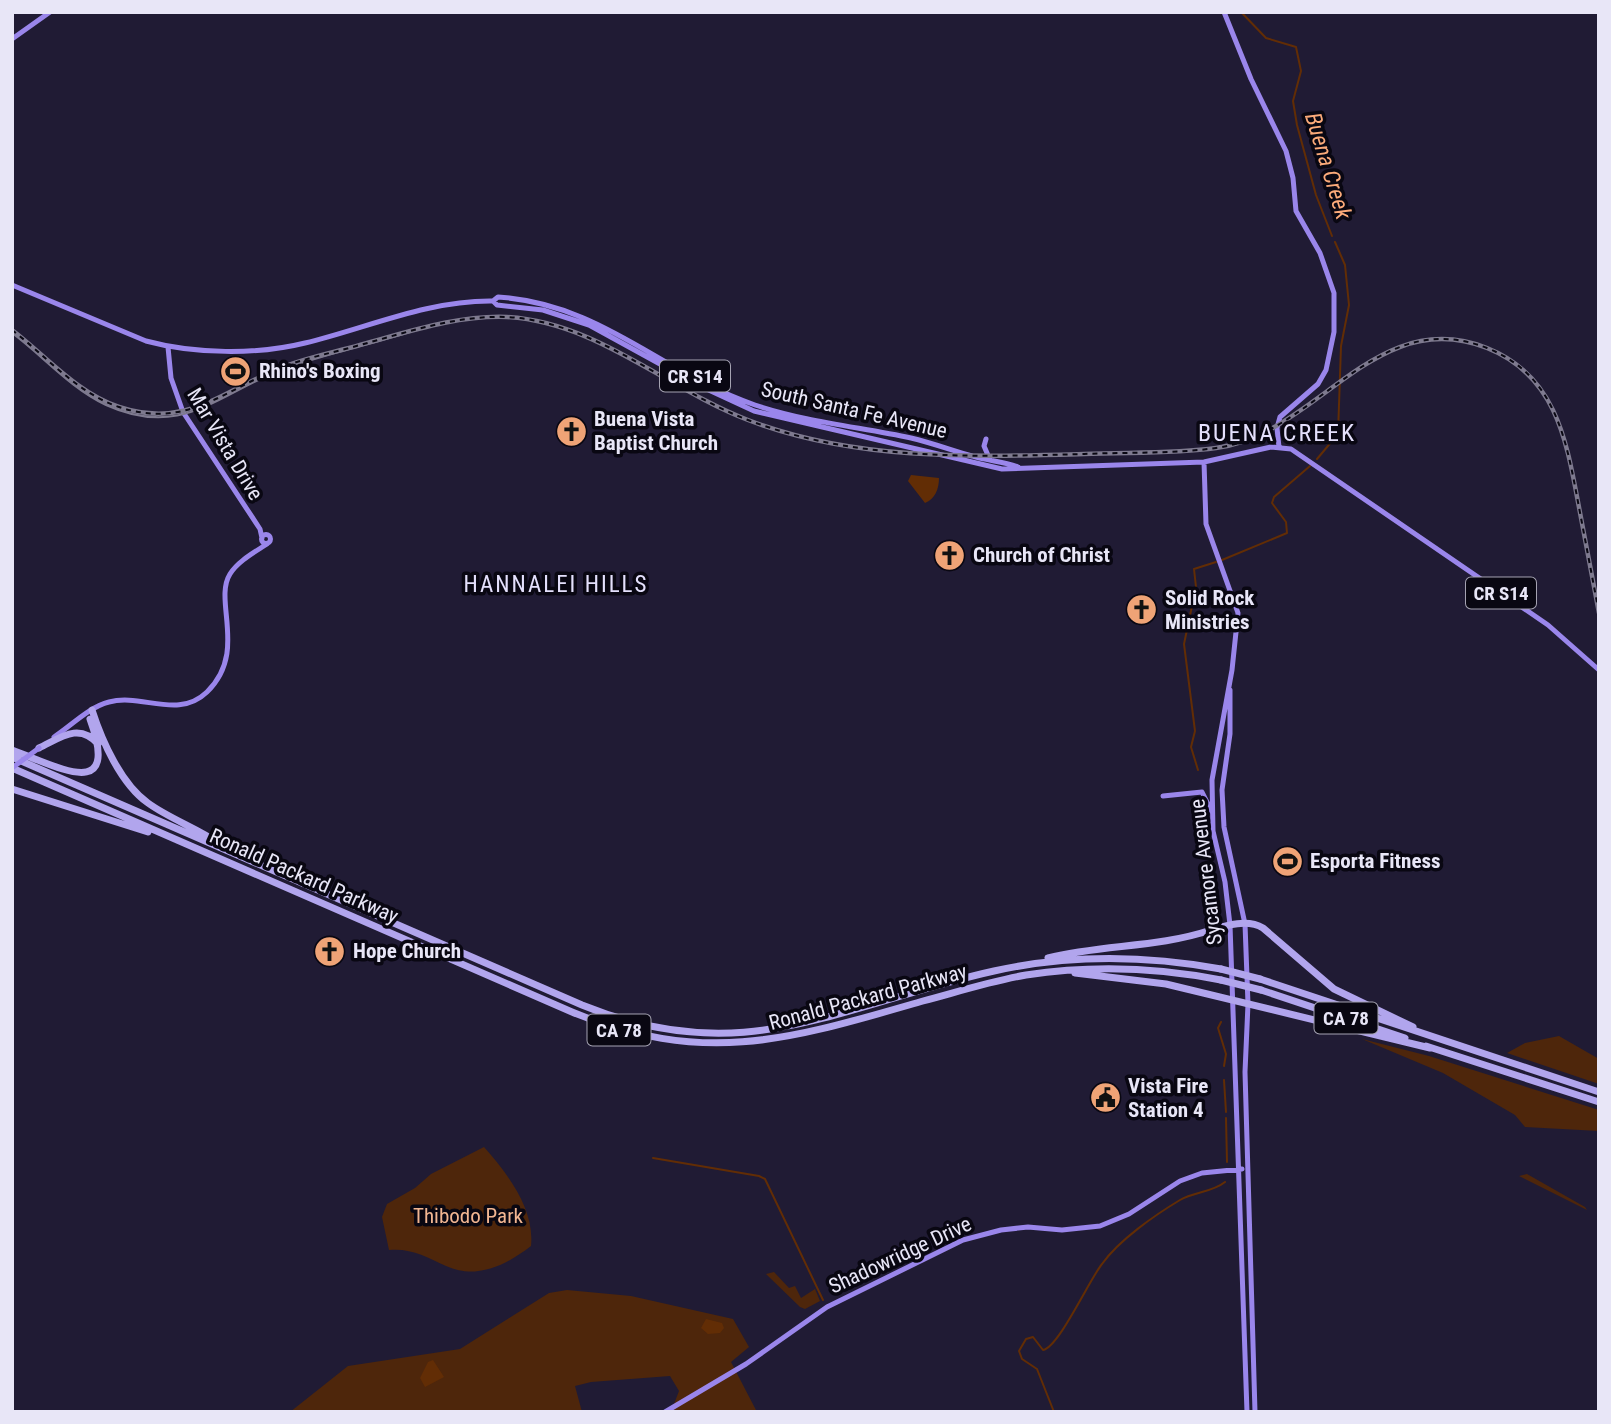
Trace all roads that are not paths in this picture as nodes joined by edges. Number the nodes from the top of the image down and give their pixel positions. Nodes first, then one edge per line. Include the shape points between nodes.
1 (50, 12) edge
2 (1224, 12) edge
3 (12, 39) edge
4 (12, 285) edge
5 (493, 301) junction
6 (168, 347) junction
7 (986, 439) dead end
8 (886, 441) junction
9 (1279, 447) junction
10 (972, 457) junction
11 (990, 460) junction
12 (1204, 462) junction
13 (1021, 468) junction
14 (1599, 670) edge
15 (1230, 683) junction
16 (90, 712) junction
17 (39, 748) junction
18 (12, 750) edge
19 (100, 751) junction
20 (12, 757) edge
21 (12, 768) edge
22 (12, 789) edge
23 (1163, 796) dead end
24 (1212, 812) junction
25 (201, 850) junction
26 (231, 853) junction
27 (1245, 924) junction
28 (1230, 925) junction
29 (1003, 970) junction
30 (1064, 970) junction
31 (1234, 1001) junction
32 (1248, 1004) junction
33 (1412, 1027) junction
34 (1430, 1048) junction
35 (1599, 1092) edge
36 (1599, 1102) edge
37 (1248, 1168) junction
38 (1240, 1169) junction
39 (665, 1412) edge
40 (1247, 1412) edge
41 (1255, 1412) edge

1 - 3 main road
2 - 9 main road via 1286,151 1296,211 1320,253 1334,293 1328,365 1318,384 1281,416
4 - 6 main road, South Santa Fe Avenue / CR S14
5 - 6 main road, South Santa Fe Avenue / CR S14 via 435,307 288,347
5 - 8 main road, South Santa Fe Avenue / CR S14 via 589,325 754,411
5 - 10 main road, South Santa Fe Avenue / CR S14 via 498,297 529,301 593,320 756,405 849,429 921,441
6 - 16 main road, Mar Vista Drive via 171,378 183,412 265,539 227,582 229,641 209,690 180,706 121,701 107,702
7 - 11 main road
8 - 10 main road via 904,440
8 - 13 main road, South Santa Fe Avenue / CR S14 via 995,468
9 - 12 main road, South Santa Fe Avenue / CR S14
9 - 14 main road, CR S14 via 1299,452 1420,536 1550,627
10 - 11 main road, South Santa Fe Avenue / CR S14
11 - 13 main road, South Santa Fe Avenue / CR S14
12 - 13 main road, South Santa Fe Avenue / CR S14
12 - 15 main road via 1206,524 1237,613
15 - 24 main road, Sycamore Avenue via 1213,767
15 - 27 main road, Sycamore Avenue via 1230,734 1222,790 1224,827
16 - 17 main road, Mar Vista Drive
16 - 19 highway
16 - 26 highway via 125,778 141,798
17 - 19 highway via 76,731 91,737
17 - 21 main road, Mar Vista Drive, bridge
18 - 19 highway via 80,774 94,767
20 - 26 highway, Ronald Packard Parkway / CA 78
21 - 25 highway, Ronald Packard Parkway / CA 78
22 - 25 highway
23 - 24 main road via 1202,792
24 - 28 main road, Sycamore Avenue
25 - 30 highway, Ronald Packard Parkway / CA 78 via 572,1012 658,1040 716,1045 791,1038 991,982
26 - 29 highway, Ronald Packard Parkway / CA 78 via 582,1006 661,1029 727,1034 784,1029
27 - 28 highway
27 - 32 main road, Sycamore Avenue
27 - 33 highway via 1263,928 1334,989
28 - 29 highway via 1168,943 1086,951
28 - 31 main road, Sycamore Avenue
29 - 33 highway, Ronald Packard Parkway / CA 78, bridge via 1063,960 1167,960 1260,979
30 - 31 highway via 1154,981
30 - 34 highway, Ronald Packard Parkway / CA 78, bridge via 1156,970 1221,980
31 - 32 highway
31 - 38 main road, Sycamore Avenue
32 - 34 highway
32 - 37 main road, Sycamore Avenue
33 - 35 highway, Ronald Packard Parkway / CA 78
34 - 36 highway, Ronald Packard Parkway / CA 78
37 - 38 main road, Shadowridge Drive
37 - 41 main road, Sycamore Avenue
38 - 39 main road, Shadowridge Drive via 1202,1173 1180,1181 1129,1214 1100,1226 1028,1227 963,1240 827,1307 746,1364
38 - 40 main road, Sycamore Avenue

